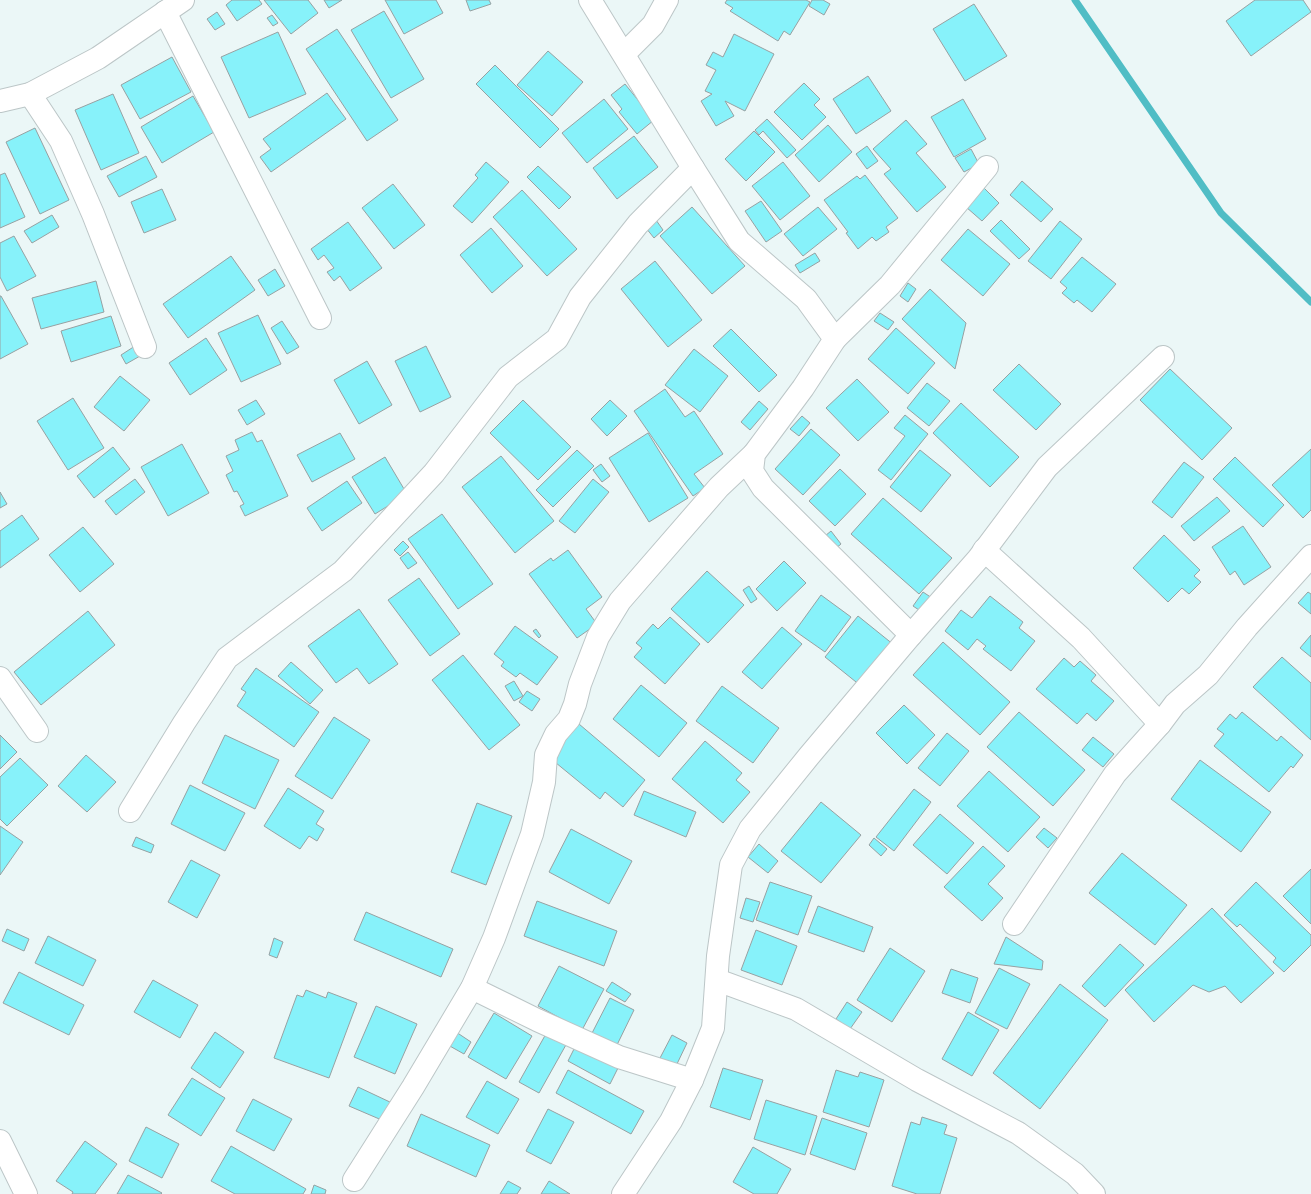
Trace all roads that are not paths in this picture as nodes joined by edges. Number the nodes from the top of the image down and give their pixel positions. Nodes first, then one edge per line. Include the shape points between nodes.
1 (183, 0) edge
2 (590, 0) edge
3 (667, 0) edge
4 (165, 12) junction
5 (624, 54) junction
6 (30, 94) junction
7 (0, 101) edge
8 (987, 167) dead end
9 (693, 168) junction
10 (320, 318) dead end
11 (835, 339) junction
12 (145, 346) dead end
13 (1163, 356) dead end
14 (754, 454) junction
15 (984, 550) junction
16 (1311, 556) edge
17 (911, 635) junction
18 (0, 678) edge
19 (1160, 724) junction
20 (37, 731) dead end
21 (130, 811) dead end
22 (1014, 924) dead end
23 (717, 980) junction
24 (472, 988) junction
25 (692, 1080) junction
26 (0, 1141) edge
27 (354, 1180) dead end
28 (26, 1194) edge
29 (623, 1194) edge
30 (1094, 1194) edge

1 - 4 street
2 - 5 street
3 - 5 street via 653,25
4 - 6 street via 98,58
4 - 10 street
5 - 9 street
6 - 7 street
6 - 12 street via 61,141
8 - 11 street via 890,285
9 - 11 street via 739,241 806,299
9 - 21 street via 638,224 580,298 557,339 508,377 434,473 343,571 227,658
11 - 14 street via 803,388
13 - 15 street via 1047,467
14 - 17 street via 752,471 763,488
14 - 24 street via 719,487 620,601 598,637 569,719 556,734 546,755 544,782 532,834 494,938
15 - 17 street
15 - 19 street via 1081,638
16 - 19 street via 1208,675 1175,704
17 - 23 street via 750,829 732,865 719,948
18 - 20 street
19 - 22 street via 1115,774
23 - 25 street via 713,1028
23 - 30 street via 796,1009 916,1080 1018,1133 1075,1174
24 - 25 street via 619,1057
24 - 27 street
25 - 29 street via 671,1121
26 - 28 street

